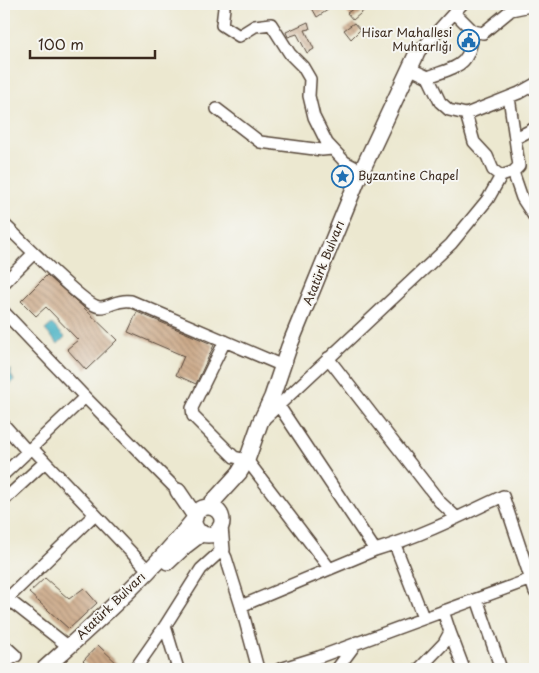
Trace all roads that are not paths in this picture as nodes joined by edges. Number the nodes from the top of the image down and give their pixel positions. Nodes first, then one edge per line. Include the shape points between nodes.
1 (223, 4) edge
2 (535, 5) edge
3 (458, 8) edge
4 (473, 31) junction
5 (413, 62) junction
6 (428, 78) junction
7 (535, 84) edge
8 (509, 97) junction
9 (216, 109) dead end
10 (466, 114) junction
11 (535, 116) edge
12 (533, 129) edge
13 (516, 138) junction
14 (332, 149) junction
15 (362, 171) junction
16 (513, 172) junction
17 (502, 176) junction
18 (535, 218) edge
19 (4, 224) edge
20 (34, 253) junction
21 (4, 283) edge
22 (4, 312) edge
23 (225, 341) junction
24 (328, 358) junction
25 (283, 366) junction
26 (85, 398) junction
27 (276, 402) junction
28 (4, 425) edge
29 (30, 450) junction
30 (247, 460) junction
31 (45, 462) junction
32 (5, 470) edge
33 (239, 473) junction
34 (178, 491) joint
35 (4, 500) edge
36 (200, 512) junction
37 (95, 514) junction
38 (457, 518) junction
39 (213, 528) junction
40 (395, 544) junction
41 (222, 550) junction
42 (375, 550) junction
43 (330, 569) junction
44 (148, 570) junction
45 (531, 579) junction
46 (535, 592) edge
47 (5, 598) edge
48 (477, 599) junction
49 (241, 606) junction
50 (442, 611) junction
51 (423, 617) junction
52 (165, 626) junction
53 (450, 632) junction
54 (357, 642) junction
55 (4, 645) edge
56 (69, 647) junction
57 (4, 663) edge
58 (44, 669) edge
59 (54, 669) edge
60 (135, 669) edge
61 (178, 669) edge
62 (258, 669) edge
63 (280, 669) edge
64 (337, 669) edge
65 (419, 669) edge
66 (464, 669) edge
67 (501, 669) edge

1 - 14 street via 222,25 239,36 255,26 271,24 310,79 309,96 314,117
2 - 4 street via 511,10 483,33
3 - 4 street
3 - 5 street
4 - 6 street via 469,56 459,65
5 - 6 street
5 - 15 main road, Atatürk Bulvarı
6 - 10 street via 440,102 449,110
7 - 8 street
8 - 10 street
8 - 13 street
9 - 14 street via 260,142
10 - 17 street via 474,142 488,156 492,170
11 - 12 street
12 - 13 street
13 - 16 street via 519,166
14 - 15 street via 345,162
15 - 25 main road, Atatürk Bulvarı
16 - 17 street
16 - 18 street via 522,198
17 - 24 street via 488,200 452,244
19 - 20 street
20 - 21 street
20 - 23 street via 96,306 131,301
22 - 26 street
23 - 25 street
23 - 30 street via 192,413 234,457
24 - 27 street
24 - 38 street via 440,502
25 - 27 main road, Atatürk Bulvarı
26 - 29 street
26 - 34 street
27 - 30 main road, Atatürk Bulvarı via 260,423
27 - 42 street
28 - 29 street
29 - 31 street
29 - 32 street
30 - 33 main road, Atatürk Bulvarı
30 - 43 street
31 - 35 street
31 - 37 street
33 - 36 main road, Atatürk Bulvarı
33 - 39 main road, Atatürk Bulvarı
34 - 36 main road
36 - 39 main road via 196,527
36 - 39 main road via 218,511
36 - 44 main road, Atatürk Bulvarı
37 - 44 street
37 - 47 street
38 - 40 street
38 - 45 street via 503,496
39 - 41 main road
39 - 59 main road, Atatürk Bulvarı via 185,546
40 - 42 street
40 - 51 street
41 - 49 street
41 - 52 street via 201,569
42 - 43 street
43 - 49 street
44 - 56 main road, Atatürk Bulvarı
45 - 46 street
45 - 48 street
47 - 56 street
48 - 50 street
48 - 67 street
49 - 62 street
50 - 51 street
50 - 53 street
51 - 54 street
52 - 60 street
52 - 61 street
53 - 65 street
53 - 66 street
54 - 63 street
54 - 64 street
55 - 57 street via 16,656
56 - 58 main road, Atatürk Bulvarı

